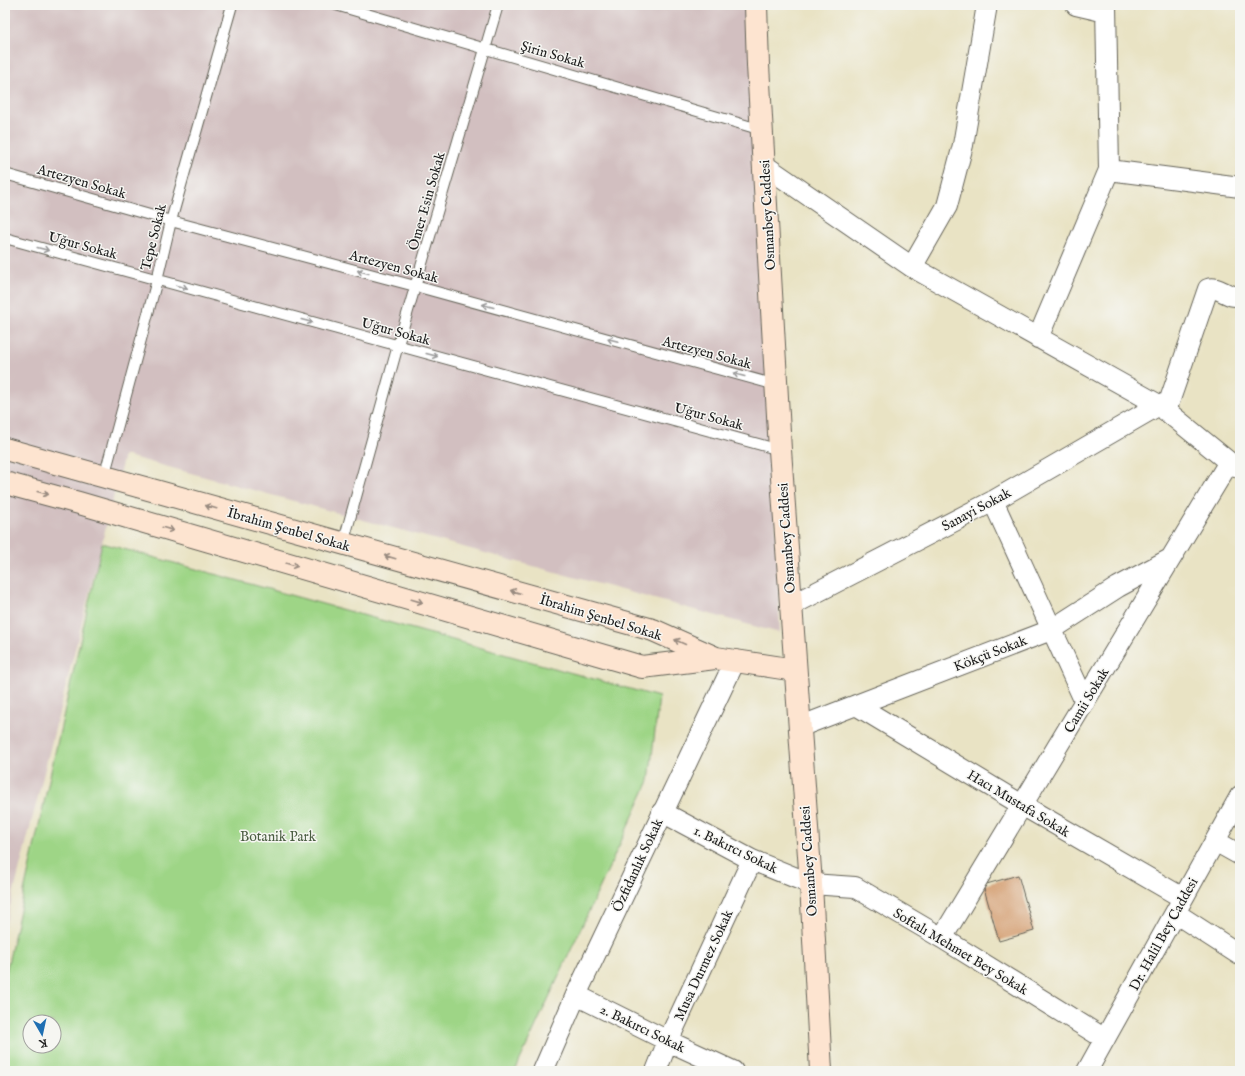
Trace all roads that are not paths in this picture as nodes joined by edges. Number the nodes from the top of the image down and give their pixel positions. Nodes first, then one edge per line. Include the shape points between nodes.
1 (232, 5) edge
2 (336, 5) edge
3 (498, 5) edge
4 (756, 5) edge
5 (987, 5) edge
6 (1076, 5) edge
7 (1106, 9) edge
8 (486, 49) junction
9 (762, 130) junction
10 (764, 165) junction
11 (1110, 170) junction
12 (5, 174) edge
13 (1240, 187) edge
14 (171, 221) junction
15 (5, 238) edge
16 (912, 267) junction
17 (157, 280) junction
18 (416, 286) junction
19 (1240, 295) edge
20 (1038, 338) junction
21 (398, 346) junction
22 (776, 385) junction
23 (1162, 408) junction
24 (5, 448) edge
25 (780, 450) junction
26 (1235, 465) edge
27 (104, 477) junction
28 (5, 483) edge
29 (993, 501) junction
30 (343, 544) junction
31 (1170, 559) junction
32 (332, 577) junction
33 (790, 606) junction
34 (1051, 630) junction
35 (725, 659) junction
36 (794, 670) junction
37 (1085, 702) junction
38 (856, 705) junction
39 (799, 727) junction
40 (1240, 796) edge
41 (1022, 805) junction
42 (662, 812) junction
43 (1215, 841) junction
44 (1240, 855) edge
45 (752, 860) junction
46 (811, 884) junction
47 (1179, 906) junction
48 (942, 938) junction
49 (1240, 955) edge
50 (576, 995) junction
51 (1105, 1039) junction
52 (668, 1041) junction
53 (543, 1071) edge
54 (656, 1071) edge
55 (733, 1071) edge
56 (821, 1071) edge
57 (1087, 1071) edge

1 - 14 lane, Tepe Sokak
2 - 8 lane, Şirin Sokak
3 - 8 lane, Ömer Esin Sokak
4 - 9 street, Osmanbey Caddesi
5 - 16 street via 963,145 947,206
6 - 7 street
7 - 11 street
8 - 9 lane, Şirin Sokak
8 - 18 lane, Ömer Esin Sokak
9 - 10 street, Osmanbey Caddesi
10 - 16 street
10 - 22 street, Osmanbey Caddesi
11 - 13 street
11 - 20 street
12 - 14 lane, Artezyen Sokak
14 - 17 lane, Tepe Sokak
18 -> 14 lane, Artezyen Sokak
15 -> 17 lane, Uğur Sokak
16 - 20 street
17 -> 21 lane, Uğur Sokak
17 - 27 lane, Tepe Sokak
18 - 21 lane, Ömer Esin Sokak
22 -> 18 lane, Artezyen Sokak
19 - 23 street via 1233,296 1215,288 1208,289
20 - 23 street
21 -> 25 lane, Uğur Sokak
21 - 30 lane, Ömer Esin Sokak
22 - 25 street, Osmanbey Caddesi
23 - 26 street
23 - 29 street, Sanayi Sokak
24 - 27 street, İbrahim Şenbel Sokak
25 - 33 street, Osmanbey Caddesi
26 - 31 street, Camii Sokak
30 -> 27 street, İbrahim Şenbel Sokak
28 -> 32 street
29 - 33 street, Sanayi Sokak
29 - 34 street
30 - 32 street
35 -> 30 street, İbrahim Şenbel Sokak via 653,630
31 - 34 street, Kökçü Sokak via 1118,587
31 - 37 street, Camii Sokak
32 -> 35 street via 642,667
33 - 36 street, Osmanbey Caddesi
34 - 37 street
34 - 38 street, Kökçü Sokak
35 - 36 street
35 - 42 street, Özfidanlık Sokak
36 - 39 street, Osmanbey Caddesi
37 - 41 street, Camii Sokak
38 - 39 street, Kökçü Sokak
38 - 41 street, Hacı Mustafa Sokak
39 - 46 street, Osmanbey Caddesi
40 - 43 street, Dr. Halil Bey Caddesi
41 - 47 street, Hacı Mustafa Sokak
41 - 48 street, Camii Sokak
42 - 45 street, 1. Bakırcı Sokak
42 - 50 street, Özfidanlık Sokak
43 - 44 street
43 - 47 street, Dr. Halil Bey Caddesi
45 - 46 street, 1. Bakırcı Sokak
45 - 52 street, Musa Durmez Sokak
46 - 48 street, Softalı Mehmet Bey Sokak via 855,887
46 - 56 street, Osmanbey Caddesi
47 - 49 street, Hacı Mustafa Sokak
47 - 51 street, Dr. Halil Bey Caddesi
48 - 51 street, Softalı Mehmet Bey Sokak
50 - 52 street, 2. Bakırcı Sokak
50 - 53 street, Özfidanlık Sokak
51 - 57 street, Dr. Halil Bey Caddesi
52 - 54 street, Musa Durmez Sokak
52 - 55 street, 2. Bakırcı Sokak

